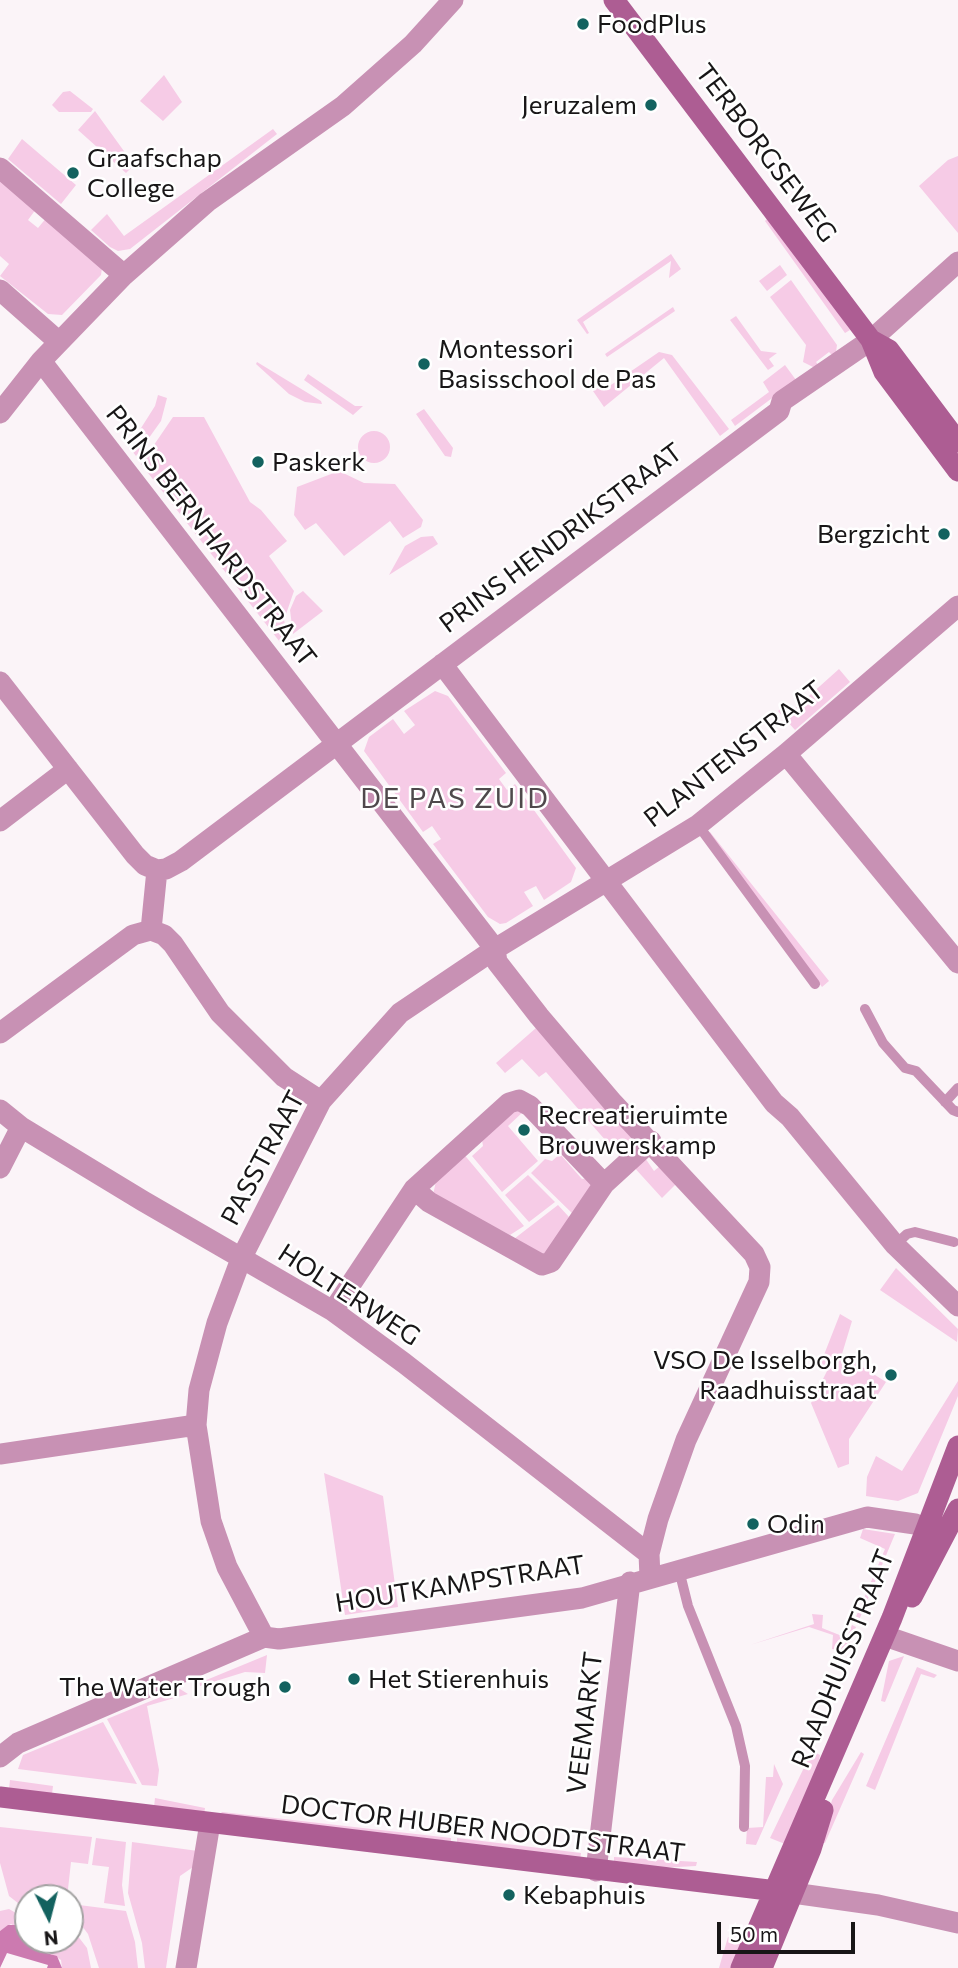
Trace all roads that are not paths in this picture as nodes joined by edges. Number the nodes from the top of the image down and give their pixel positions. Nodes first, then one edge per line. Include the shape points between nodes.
1 (453, 0) edge
2 (614, 0) edge
3 (0, 168) edge
4 (958, 262) edge
5 (124, 275) junction
6 (0, 290) edge
7 (871, 340) junction
8 (60, 342) junction
9 (41, 361) junction
10 (0, 413) edge
11 (958, 442) edge
12 (958, 471) edge
13 (958, 606) edge
14 (442, 664) junction
15 (0, 682) edge
16 (337, 744) junction
17 (786, 754) junction
18 (68, 769) junction
19 (0, 821) edge
20 (698, 825) junction
21 (157, 870) junction
22 (605, 881) junction
23 (151, 930) junction
24 (495, 949) junction
25 (958, 962) edge
26 (815, 984) dead end
27 (865, 1009) dead end
28 (0, 1033) edge
29 (958, 1088) edge
30 (321, 1101) junction
31 (945, 1102) junction
32 (0, 1110) edge
33 (958, 1112) edge
34 (21, 1127) junction
35 (651, 1141) junction
36 (0, 1168) edge
37 (604, 1184) junction
38 (414, 1189) junction
39 (954, 1242) dead end
40 (895, 1245) junction
41 (241, 1259) junction
42 (958, 1306) edge
43 (332, 1311) junction
44 (196, 1425) junction
45 (958, 1446) edge
46 (0, 1454) edge
47 (958, 1509) edge
48 (928, 1529) junction
49 (649, 1554) junction
50 (679, 1570) junction
51 (640, 1580) junction
52 (264, 1637) junction
53 (888, 1637) junction
54 (958, 1661) edge
55 (0, 1757) edge
56 (0, 1797) edge
57 (210, 1823) junction
58 (744, 1827) dead end
59 (597, 1861) junction
60 (783, 1891) junction
61 (958, 1923) edge
62 (186, 1968) edge
63 (741, 1968) edge
64 (762, 1968) edge

1 - 5 street via 413,44 343,106 207,202
2 - 7 main road, TERBORGSEWEG
3 - 5 street
4 - 7 street, PRINS HENDRIKSTRAAT
5 - 8 street
6 - 8 street
7 - 11 main road, TERBORGSEWEG via 889,350
7 - 12 main road, TERBORGSEWEG via 884,373
7 - 14 street, PRINS HENDRIKSTRAAT via 782,401 779,411
8 - 9 street
9 - 10 street
9 - 16 street, PRINS BERNHARDSTRAAT
13 - 17 street, PLANTENSTRAAT
14 - 16 street, PRINS HENDRIKSTRAAT
14 - 22 street
15 - 18 street
16 - 21 street, PRINS HENDRIKSTRAAT via 181,861
16 - 24 street, PRINS BERNHARDSTRAAT
17 - 20 street, PLANTENSTRAAT
17 - 25 street
18 - 19 street
18 - 21 street via 135,855
20 - 22 street, PLANTENSTRAAT
20 - 26 lane
21 - 23 street
22 - 24 street, PLANTENSTRAAT
22 - 40 street via 774,1103 790,1116
23 - 28 street via 134,935
23 - 30 street via 173,944 220,1013 284,1077
24 - 30 street, PASSTRAAT via 400,1013
24 - 35 street, PRINS BERNHARDSTRAAT via 497,962 539,1016
27 - 31 lane via 883,1043
29 - 31 lane
30 - 41 street, PASSTRAAT
31 - 33 lane
32 - 34 street, HOLTERWEG
34 - 36 street
34 - 41 street, HOLTERWEG
35 - 37 street
35 - 49 street, VEEMARKT via 754,1254 760,1267 759,1282 686,1440
37 - 38 street via 551,1262 542,1265 429,1202
37 - 38 street via 519,1100 509,1103
38 - 43 street
39 - 40 lane via 915,1232
40 - 42 street
41 - 43 street, HOLTERWEG
41 - 44 street, PASSTRAAT via 216,1323 199,1390
43 - 49 street, HOLTERWEG
44 - 46 street
44 - 52 street, PASSTRAAT via 211,1521 227,1567
45 - 48 main road, RAADHUISSTRAAT
47 - 48 main road, RAADHUISSTRAAT
48 - 50 street, HOUTKAMPSTRAAT via 860,1518
48 - 53 main road, RAADHUISSTRAAT
49 - 51 street, VEEMARKT
50 - 51 street, HOUTKAMPSTRAAT
50 - 58 lane via 688,1606 736,1726 745,1766
51 - 52 street, HOUTKAMPSTRAAT via 582,1598 279,1639
51 - 59 street, VEEMARKT
52 - 55 street, HOUTKAMPSTRAAT via 18,1743
53 - 54 street
53 - 60 main road, RAADHUISSTRAAT
56 - 57 main road, DOCTOR HUBER NOODTSTRAAT
57 - 59 main road, DOCTOR HUBER NOODTSTRAAT
57 - 62 street
59 - 60 main road, DOCTOR HUBER NOODTSTRAAT via 680,1882
60 - 61 street, DOCTOR HUBER NOODTSTRAAT
60 - 63 main road
60 - 64 main road

